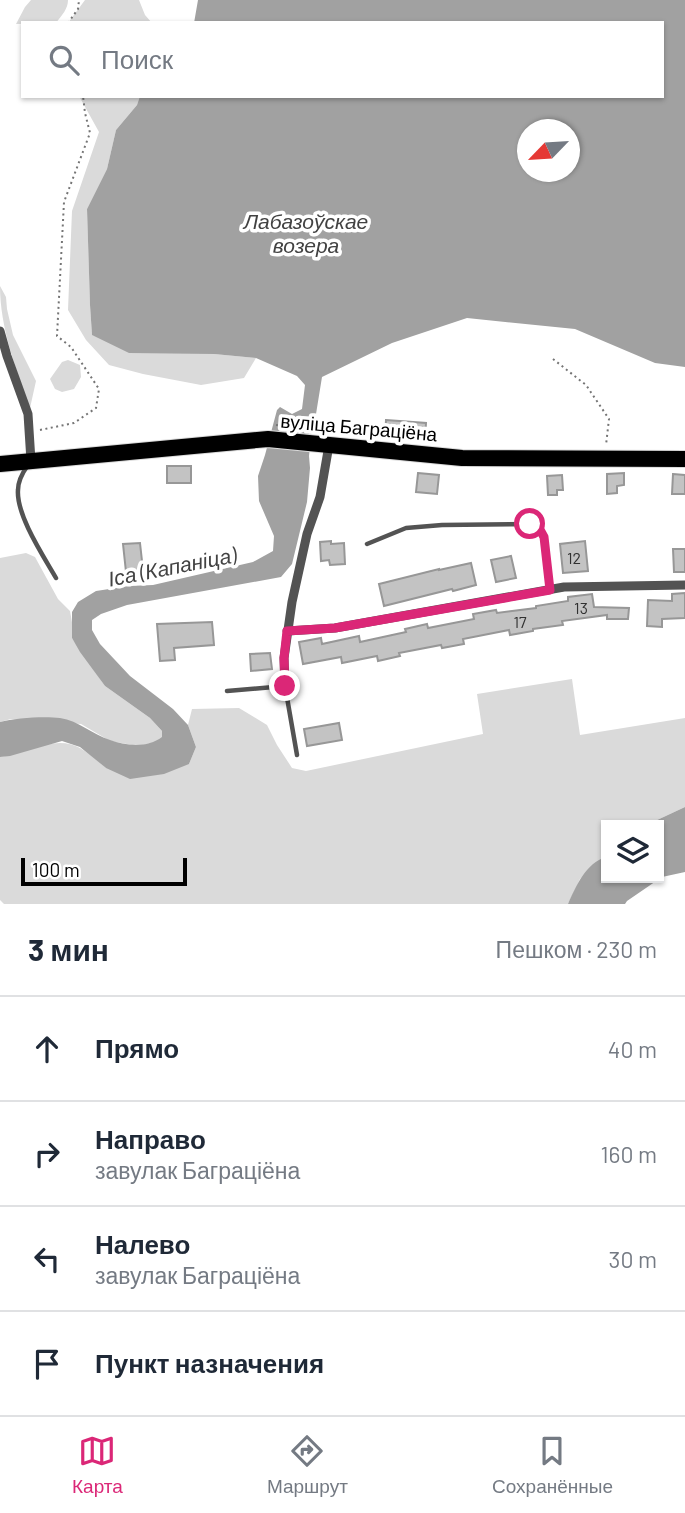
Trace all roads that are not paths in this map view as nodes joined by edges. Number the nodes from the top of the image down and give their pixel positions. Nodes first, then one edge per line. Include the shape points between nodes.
1 (0, 331) edge
2 (319, 439) junction
3 (685, 459) edge
4 (30, 461) junction
5 (0, 464) edge
6 (367, 544) dead end
7 (56, 578) dead end
8 (685, 585) edge
9 (550, 590) junction
10 (287, 631) junction
11 (285, 686) junction
12 (228, 691) dead end
13 (297, 755) dead end

1 - 4 street via 28,414
2 - 3 highway, вуліца Баграціёна via 462,457
2 - 4 highway, вуліца Баграціёна via 269,432
2 - 10 street via 320,497 307,534
4 - 5 highway, вуліца Баграціёна
4 - 7 lane via 18,491 20,504 28,530
6 - 9 lane via 406,528 530,524 544,537
8 - 9 street
9 - 10 street via 335,628
10 - 11 street
11 - 12 lane
11 - 13 lane

